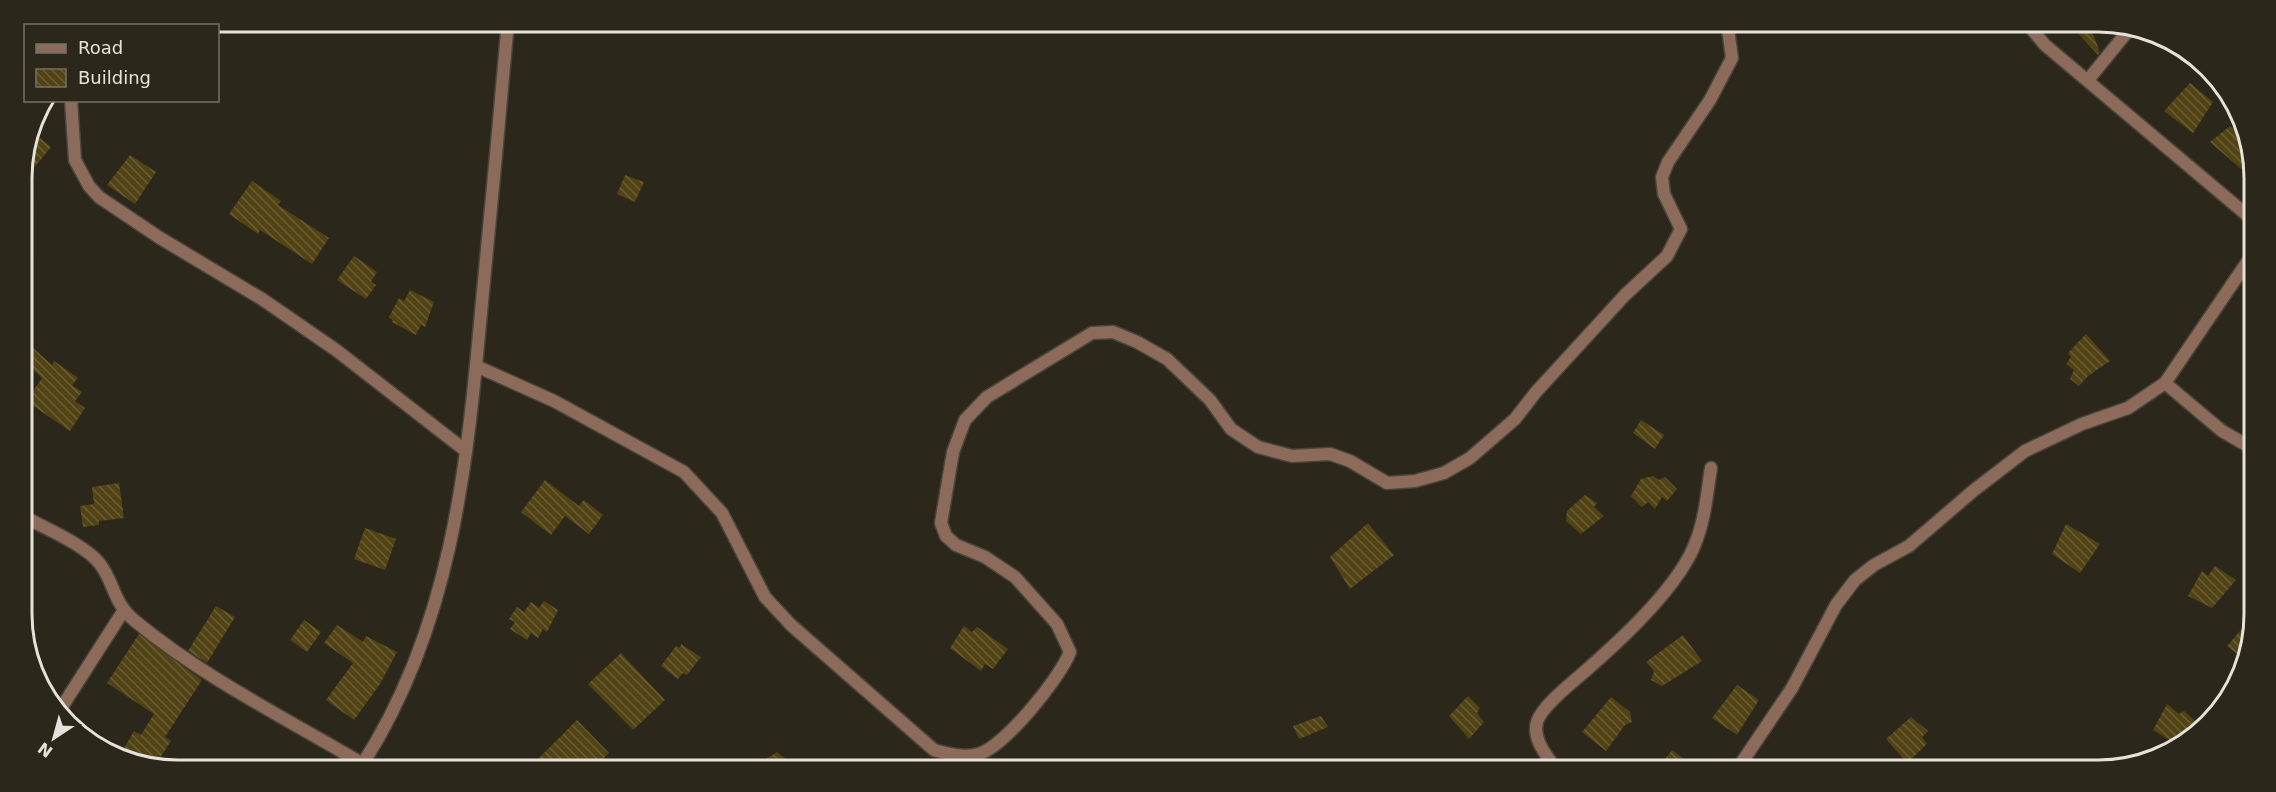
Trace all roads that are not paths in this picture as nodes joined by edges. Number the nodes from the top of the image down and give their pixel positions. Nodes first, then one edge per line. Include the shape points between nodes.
1 (507, 32) edge
2 (1728, 32) edge
3 (2034, 32) edge
4 (2125, 34) edge
5 (2088, 80) junction
6 (70, 102) edge
7 (2244, 213) edge
8 (2244, 267) edge
9 (476, 366) junction
10 (2165, 383) junction
11 (2244, 444) edge
12 (466, 451) junction
13 (1711, 468) dead end
14 (32, 521) edge
15 (124, 610) junction
16 (63, 704) edge
17 (349, 760) edge
18 (364, 760) edge
19 (1550, 760) edge
20 (1743, 760) edge

1 - 9 street
2 - 9 street via 1732,58 1662,177 1664,194 1681,229 1667,256 1625,295 1515,419 1470,458 1444,473 1387,483 1350,460 1330,454 1292,456 1258,447 1231,429 1210,400 1167,359 1113,332 1092,333 987,397 965,420 953,452 941,524 956,545 985,557 1015,577 1057,624 1070,652 1053,681 1001,742 978,754 955,755 934,750 791,625 765,597 722,513 684,472 554,400
3 - 5 street
4 - 5 street
5 - 7 street
6 - 12 street via 75,160 99,197 327,343
8 - 10 street
9 - 12 street
10 - 11 street via 2222,431
10 - 20 street via 2128,408 2025,451 1909,546 1856,579 1836,604 1792,688
12 - 18 street via 450,553 431,616 404,688
13 - 19 street via 1695,544 1681,570 1615,645 1537,719 1535,732
14 - 15 street via 94,558
15 - 16 street
15 - 17 street via 198,666

